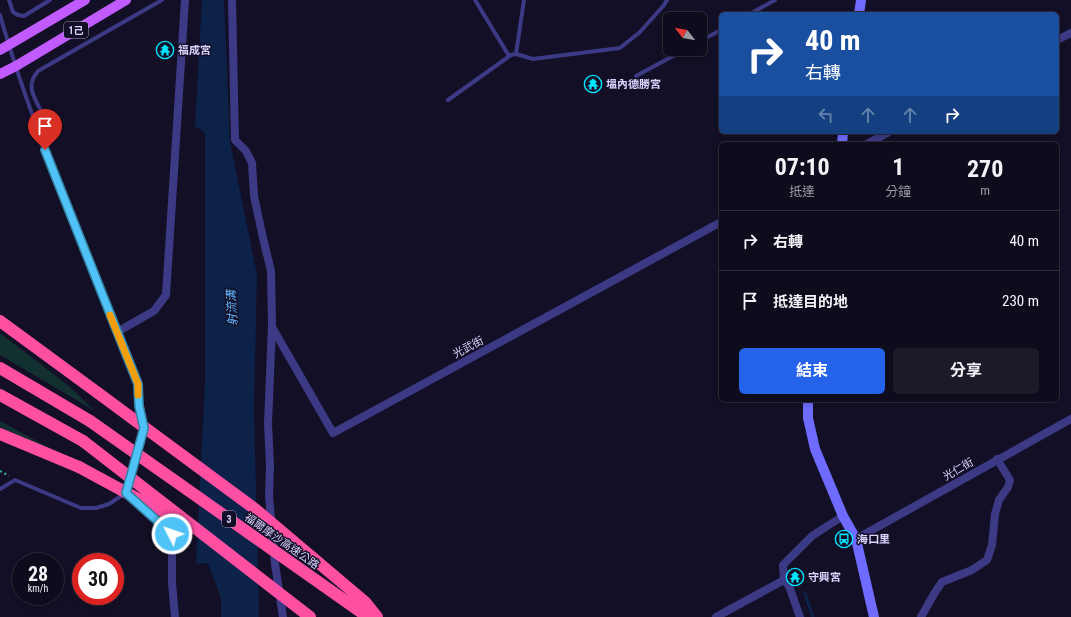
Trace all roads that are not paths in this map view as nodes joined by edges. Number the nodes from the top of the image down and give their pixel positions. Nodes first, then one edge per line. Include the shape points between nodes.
1 (9, 0) edge
2 (50, 0) edge
3 (85, 0) edge
4 (126, 0) edge
5 (162, 0) edge
6 (186, 0) edge
7 (232, 0) edge
8 (475, 0) edge
9 (524, 0) edge
10 (667, 0) edge
11 (775, 0) edge
12 (861, 0) edge
13 (754, 12) edge
14 (859, 12) edge
15 (0, 15) edge
16 (719, 31) edge
17 (1071, 33) edge
18 (707, 37) edge
19 (1059, 39) edge
20 (8, 45) edge
21 (516, 54) junction
22 (509, 56) junction
23 (673, 56) edge
24 (16, 66) junction
25 (0, 74) edge
26 (636, 76) dead end
27 (448, 100) dead end
28 (885, 134) edge
29 (39, 136) junction
30 (871, 142) edge
31 (719, 223) edge
32 (0, 321) edge
33 (272, 326) junction
34 (117, 332) junction
35 (0, 368) edge
36 (0, 395) edge
37 (808, 402) edge
38 (1071, 419) edge
39 (0, 434) edge
40 (998, 459) junction
41 (0, 489) edge
42 (126, 493) junction
43 (843, 516) junction
44 (856, 539) junction
45 (784, 580) junction
46 (267, 584) junction
47 (175, 617) edge
48 (282, 617) edge
49 (310, 617) edge
50 (368, 617) edge
51 (377, 617) edge
52 (716, 617) edge
53 (800, 617) edge
54 (874, 617) edge
55 (921, 617) edge

1 - 2 lane via 13,12 24,16
3 - 20 main road, 1己
4 - 24 main road, 1己
5 - 29 lane via 38,71 31,86 46,124 45,132
6 - 34 street via 166,295 154,311
7 - 33 street via 235,140 246,151 252,164 254,196 262,238 272,271
8 - 22 lane
9 - 21 lane
10 - 21 lane via 640,32 620,48 533,58
11 - 13 lane
12 - 14 street
15 - 20 lane
16 - 18 lane
17 - 19 street
20 - 24 lane
21 - 22 lane
22 - 27 lane
23 - 26 lane
24 - 25 main road, 1己
24 - 29 lane
28 - 30 street
29 - 34 lane
31 - 33 street, 光武街 via 333,433
32 - 51 highway, bridge via 255,509 365,602
33 - 48 street via 268,423 269,496
34 - 42 street via 138,384 144,428
35 - 50 highway, 福爾摩沙高速公路 / 3, bridge via 90,421
36 - 46 highway, bridge via 83,441
37 - 43 street via 808,418 815,449
38 - 40 street, 光仁街
39 - 46 highway, bridge via 79,467 140,500
40 - 44 street, 光仁街
40 - 55 street via 1010,480 999,500 987,560 972,570 942,582
41 - 42 lane via 15,480 81,508 96,508 109,504
42 - 47 street via 172,534
43 - 44 street
43 - 45 street via 812,536 783,565
44 - 54 street
45 - 52 street
45 - 53 street via 789,586
46 - 49 highway, bridge

